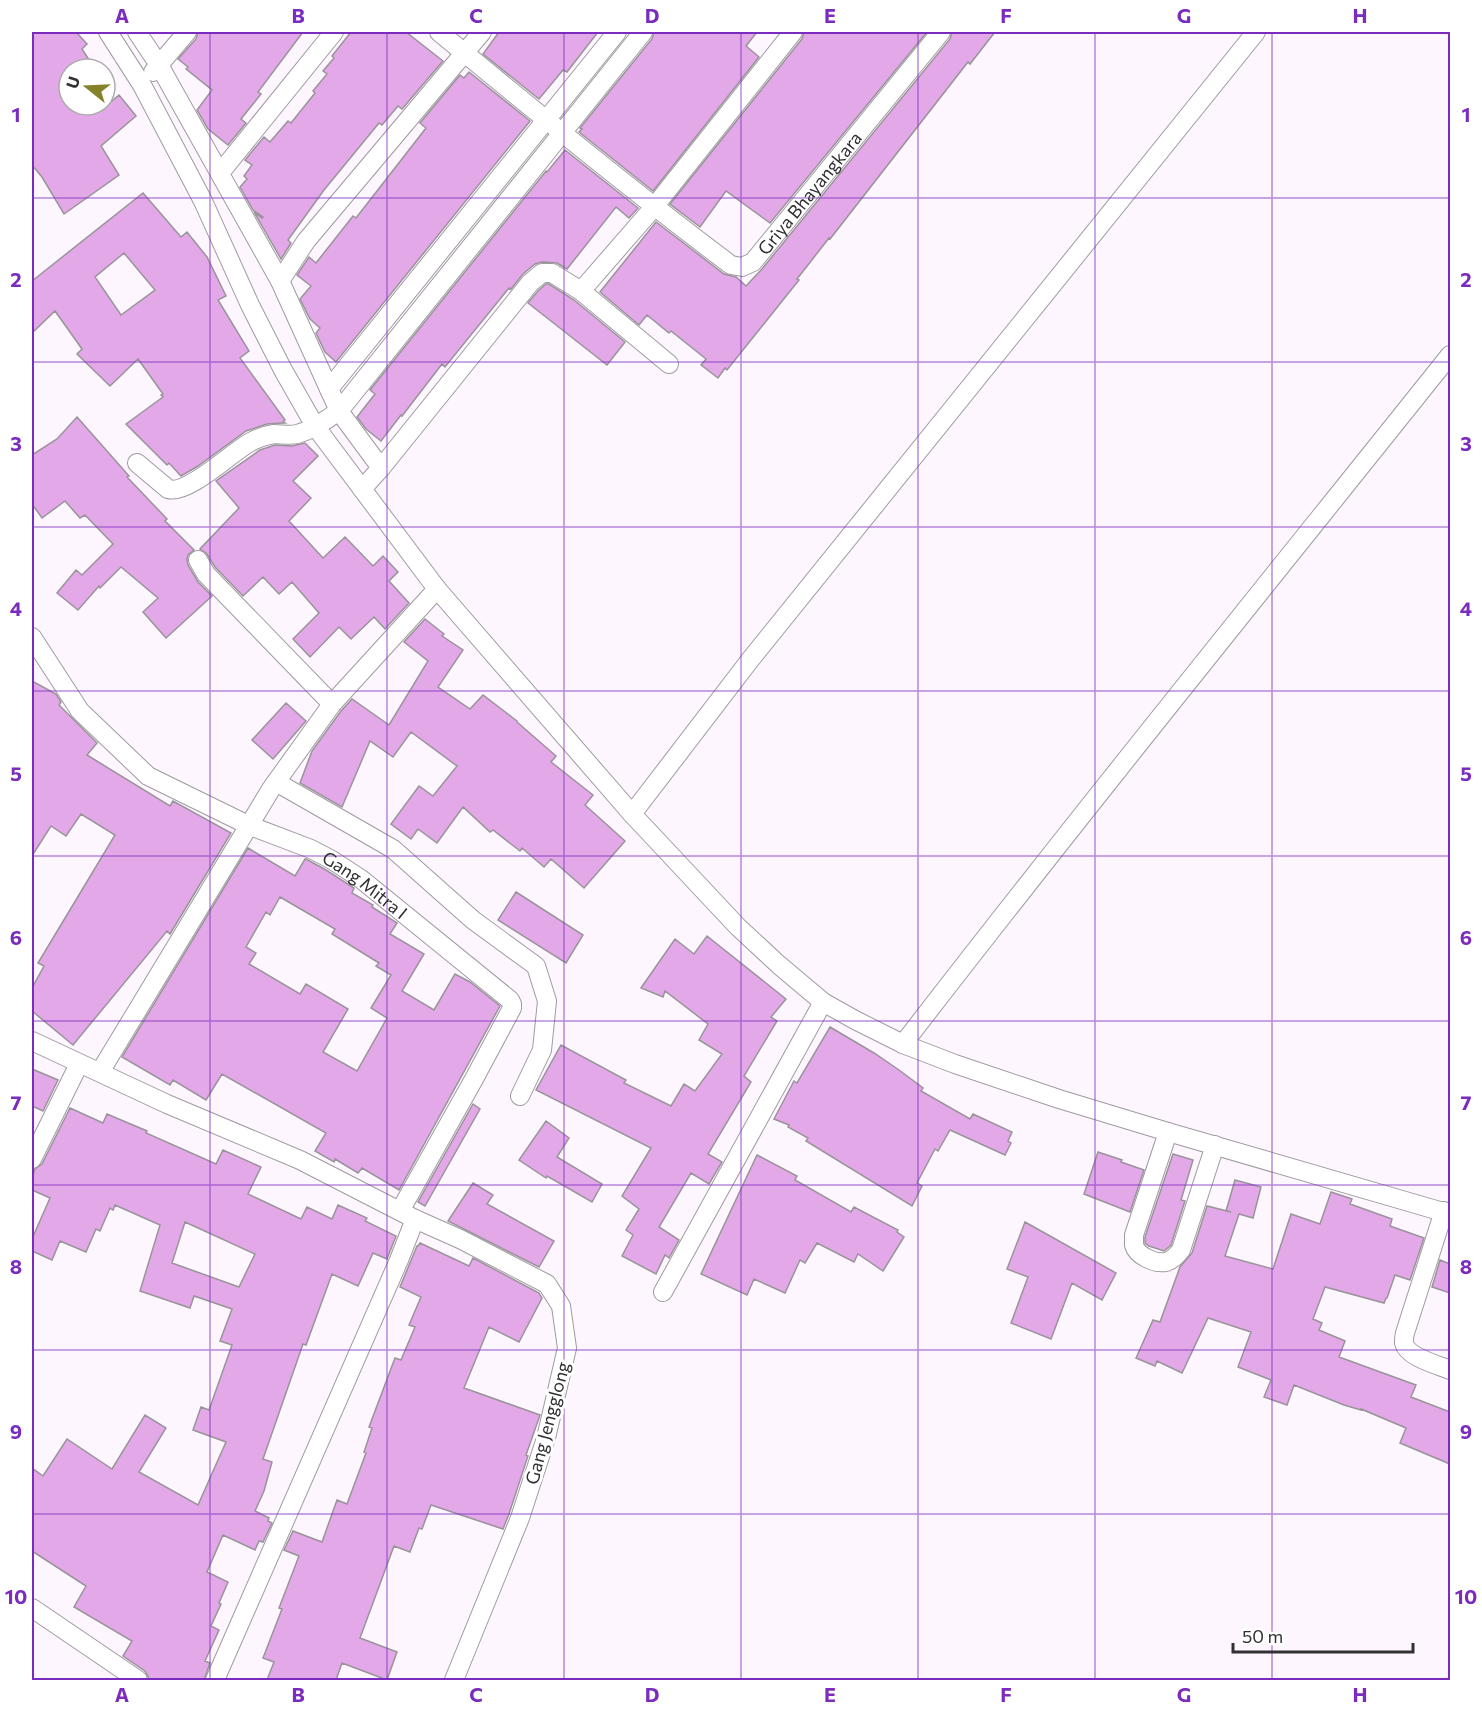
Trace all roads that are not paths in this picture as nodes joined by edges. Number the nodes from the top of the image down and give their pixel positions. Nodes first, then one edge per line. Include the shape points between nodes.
1 (108, 32) edge
2 (138, 32) edge
3 (187, 32) edge
4 (334, 32) edge
5 (439, 32) edge
6 (482, 32) edge
7 (617, 32) edge
8 (643, 32) edge
9 (793, 32) edge
10 (941, 32) edge
11 (1256, 32) edge
12 (464, 53) junction
13 (159, 65) junction
14 (142, 85) junction
15 (552, 125) junction
16 (219, 172) junction
17 (654, 207) junction
18 (280, 281) junction
19 (581, 291) junction
20 (1450, 355) edge
21 (669, 364) dead end
22 (329, 389) junction
23 (339, 411) junction
24 (315, 426) junction
25 (137, 463) dead end
26 (381, 468) junction
27 (362, 489) junction
28 (198, 560) dead end
29 (437, 589) junction
30 (32, 637) edge
31 (332, 704) junction
32 (274, 785) junction
33 (632, 814) junction
34 (249, 823) junction
35 (824, 1002) junction
36 (32, 1041) edge
37 (903, 1044) junction
38 (79, 1064) junction
39 (100, 1072) junction
40 (520, 1096) dead end
41 (1168, 1132) junction
42 (1215, 1145) junction
43 (32, 1159) edge
44 (1447, 1212) edge
45 (407, 1215) junction
46 (663, 1292) dead end
47 (1450, 1370) edge
48 (32, 1608) edge
49 (138, 1680) edge
50 (215, 1680) edge
51 (454, 1680) edge

1 - 14 street
2 - 13 street
3 - 13 street
4 - 16 street
5 - 12 street, Griya Bhayangkara
6 - 12 street
7 - 15 street
8 - 15 street
9 - 17 street
10 - 17 street, Griya Bhayangkara via 753,262 742,267 731,265
11 - 33 street via 750,660
12 - 15 street, Griya Bhayangkara
12 - 18 street via 306,241
13 - 14 street
13 - 16 street
14 - 24 street via 203,201 250,305
15 - 17 street, Griya Bhayangkara
15 - 22 street
15 - 23 street
16 - 18 street
17 - 19 street
18 - 22 street
19 - 21 street
19 - 26 street via 552,273 535,278
20 - 37 street
22 - 23 street
23 - 24 street
23 - 26 street
24 - 25 street via 296,434 257,438 174,491
24 - 27 street
26 - 27 street
27 - 29 street
28 - 31 street via 206,574
29 - 31 street
29 - 33 street
30 - 34 street, Gang Mitra I via 80,711 148,776
31 - 32 street
32 - 34 street
32 - 40 street via 393,849 473,920 536,966 547,1001 542,1050
33 - 35 street via 738,927
34 - 39 street
34 - 45 street, Gang Mitra I via 311,849 360,879 512,1004
35 - 37 street
35 - 46 street
36 - 38 street, Gang Jengglong
37 - 41 street via 1059,1099
38 - 39 street, Gang Jengglong
38 - 43 street
39 - 45 street, Gang Jengglong via 300,1160
41 - 42 street
41 - 42 street via 1134,1235 1138,1252 1158,1262 1168,1262 1181,1250
42 - 44 street
44 - 47 street via 1404,1342 1414,1355
45 - 50 street via 394,1270
45 - 51 street, Gang Jengglong via 547,1284 561,1306 567,1348 546,1438 520,1518
48 - 49 street

